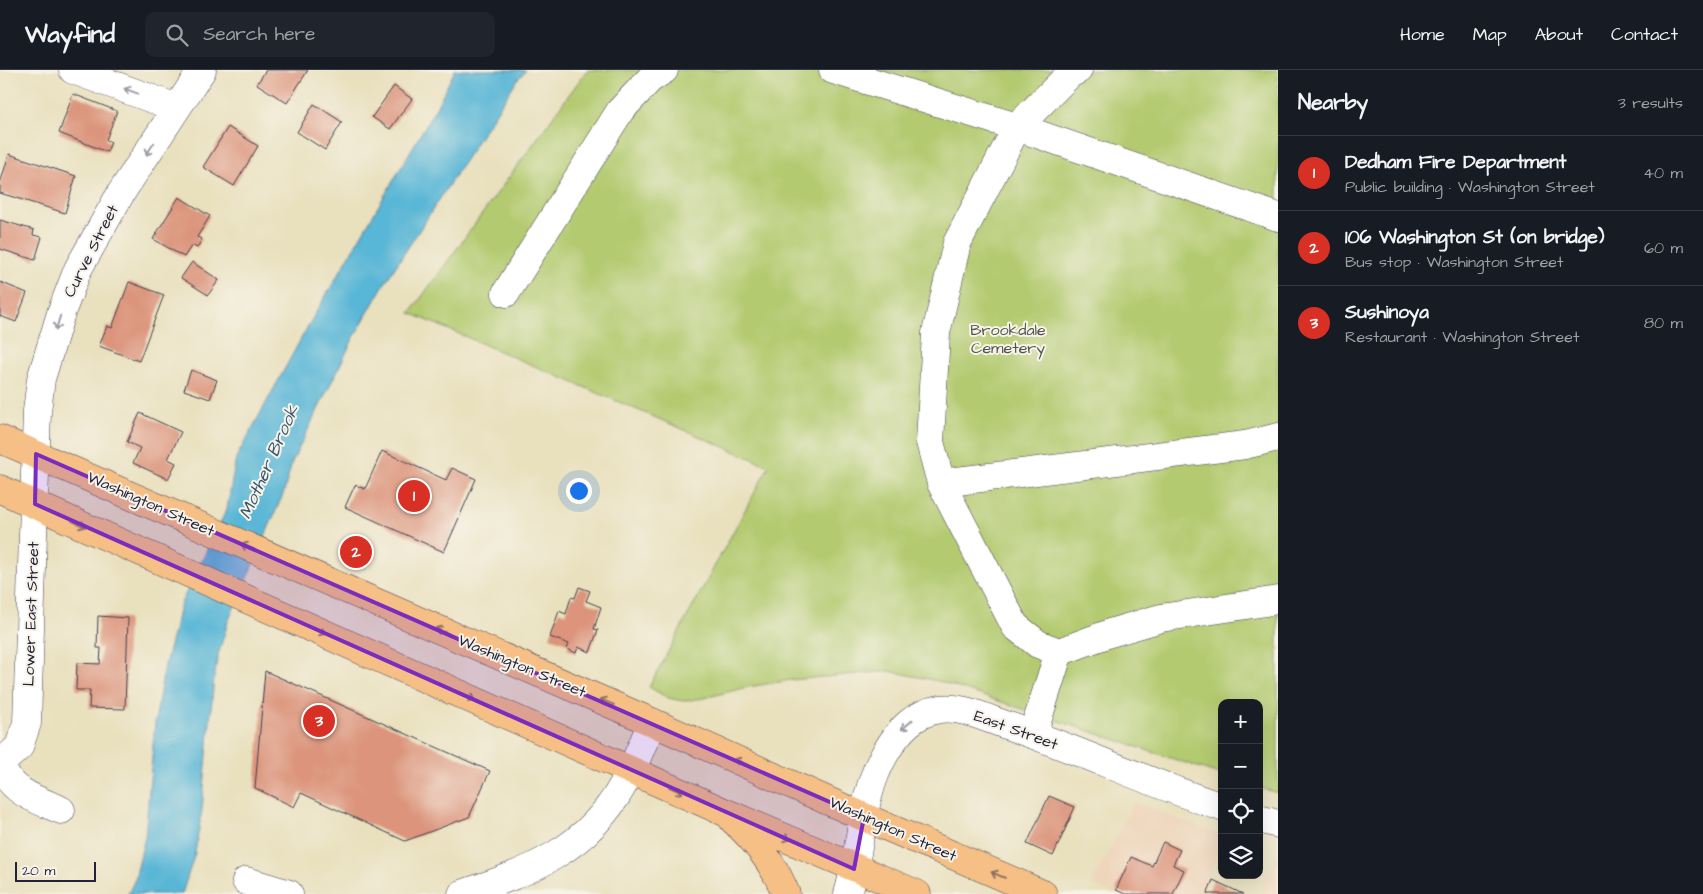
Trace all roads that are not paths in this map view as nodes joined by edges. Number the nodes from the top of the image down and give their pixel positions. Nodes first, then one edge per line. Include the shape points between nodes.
1 (73, 70) edge
2 (202, 70) edge
3 (664, 70) edge
4 (833, 70) edge
5 (1078, 70) edge
6 (176, 108) junction
7 (1017, 127) junction
8 (1278, 217) edge
9 (506, 293) dead end
10 (1278, 437) edge
11 (0, 439) edge
12 (36, 454) junction
13 (941, 483) junction
14 (0, 489) edge
15 (34, 504) junction
16 (1278, 600) edge
17 (1060, 652) junction
18 (652, 722) junction
19 (1032, 734) junction
20 (0, 765) edge
21 (631, 770) junction
22 (1218, 805) edge
23 (61, 810) dead end
24 (722, 811) junction
25 (864, 816) junction
26 (1263, 820) edge
27 (1278, 824) edge
28 (246, 881) dead end
29 (851, 881) edge
30 (288, 894) edge
31 (462, 894) edge
32 (786, 894) edge
33 (917, 894) edge
34 (1043, 894) edge

6 -> 1 street
2 - 6 street, Curve Street
3 - 9 street via 620,111
4 - 7 street
5 - 7 street via 1070,74
6 -> 12 street, Curve Street via 105,220 69,291 41,379
7 - 8 street
7 - 13 street via 957,243 936,333 930,442
10 - 13 street via 1245,446
11 - 12 main road, Washington Street
12 - 15 street, Lower East Street
18 -> 12 main road, Washington Street
13 - 17 street via 1015,626 1038,644
14 - 15 main road
15 - 20 street, Lower East Street via 27,723 18,747
15 -> 21 main road
16 - 17 street via 1160,618
17 - 19 street
18 - 21 street
25 -> 18 main road, Washington Street
19 - 22 street, East Street
19 -> 25 street, East Street via 958,709 941,709 918,716 902,729 884,754 870,789
20 - 23 street via 7,778 22,793
21 -> 24 main road
21 - 31 street via 613,801 573,844 523,872
24 -> 29 main road
24 - 32 main road via 768,859
25 - 29 street, East Street
34 -> 25 main road, Washington Street
26 - 27 street
28 - 30 street
29 - 33 main road

